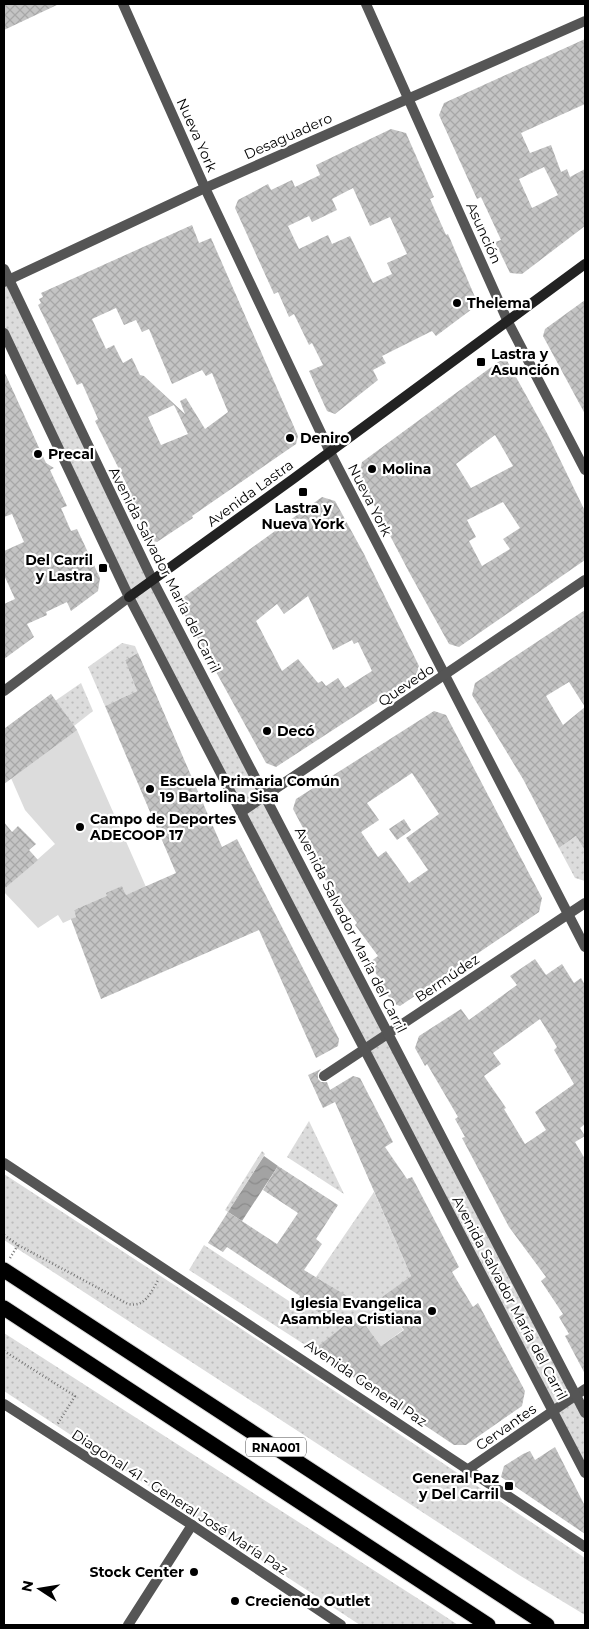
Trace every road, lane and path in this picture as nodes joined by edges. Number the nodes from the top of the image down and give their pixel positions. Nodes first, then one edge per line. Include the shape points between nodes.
1 (123, 4) edge
2 (366, 4) edge
3 (585, 21) edge
4 (408, 98) junction
5 (205, 188) junction
6 (585, 264) edge
7 (4, 269) edge
8 (6, 280) edge
9 (508, 322) junction
10 (4, 333) edge
11 (330, 452) junction
12 (585, 470) edge
13 (152, 580) junction
14 (585, 580) edge
15 (129, 596) junction
16 (445, 675) junction
17 (4, 691) edge
18 (265, 796) junction
19 (241, 812) junction
20 (585, 903) edge
21 (567, 914) junction
22 (585, 947) edge
23 (389, 1034) junction
24 (365, 1049) junction
25 (324, 1076) dead end
26 (4, 1163) edge
27 (4, 1235) edge
28 (165, 1269) junction
29 (4, 1270) edge
30 (4, 1308) edge
31 (4, 1318) edge
32 (63, 1347) junction
33 (4, 1351) edge
34 (585, 1389) edge
35 (576, 1395) junction
36 (4, 1404) edge
37 (553, 1411) junction
38 (585, 1413) edge
39 (51, 1434) junction
40 (467, 1470) junction
41 (585, 1473) edge
42 (192, 1525) junction
43 (585, 1547) edge
44 (128, 1625) edge
45 (340, 1625) edge
46 (488, 1625) edge
47 (547, 1625) edge

1 - 5 street, Nueva York
2 - 4 street, Asunción
3 - 4 street, Desaguadero
4 - 5 street, Desaguadero
4 - 9 street, Asunción
5 - 8 street, Desaguadero
5 - 11 street, Nueva York
6 - 9 main road, Avenida Lastra
7 - 8 street, Avenida Salvador María del Carril
8 - 13 street, Avenida Salvador María del Carril
9 - 11 main road, Avenida Lastra
9 - 12 street, Asunción
10 - 15 street, Avenida Salvador María del Carril
11 - 13 main road, Avenida Lastra
11 - 16 street, Nueva York
13 - 15 main road, Avenida Lastra
13 - 18 street, Avenida Salvador María del Carril
14 - 16 street, Quevedo
15 - 17 street, Avenida Lastra
15 - 19 street, Avenida Salvador María del Carril
16 - 18 street, Quevedo
16 - 21 street, Nueva York
18 - 19 street, Quevedo
18 - 23 street, Avenida Salvador María del Carril
19 - 24 street, Avenida Salvador María del Carril
20 - 21 street, Bermúdez
21 - 22 street, Nueva York
21 - 23 street, Bermúdez
23 - 24 street, Bermúdez
23 - 35 street, Avenida Salvador María del Carril
24 - 25 street, Bermúdez
24 - 37 street, Avenida Salvador María del Carril
26 - 28 street, Avenida General Paz
27 - 28 path via 136,1306 142,1304
28 - 40 street, Avenida General Paz
29 - 47 highway, RNA001
30 - 32 highway, RNA001
31 - 32 highway
32 - 46 highway, RNA001
33 - 39 path via 75,1396
34 - 35 street, Cervantes
35 - 37 street, Cervantes
35 - 38 street, Avenida Salvador María del Carril
36 - 39 street, Diagonal 41 - General José María Paz
37 - 40 street, Cervantes
37 - 41 street, Avenida Salvador María del Carril
39 - 42 street, Diagonal 41 - General José María Paz
40 - 43 street, Avenida General Paz
42 - 44 street
42 - 45 street, Diagonal 41 - General José María Paz

